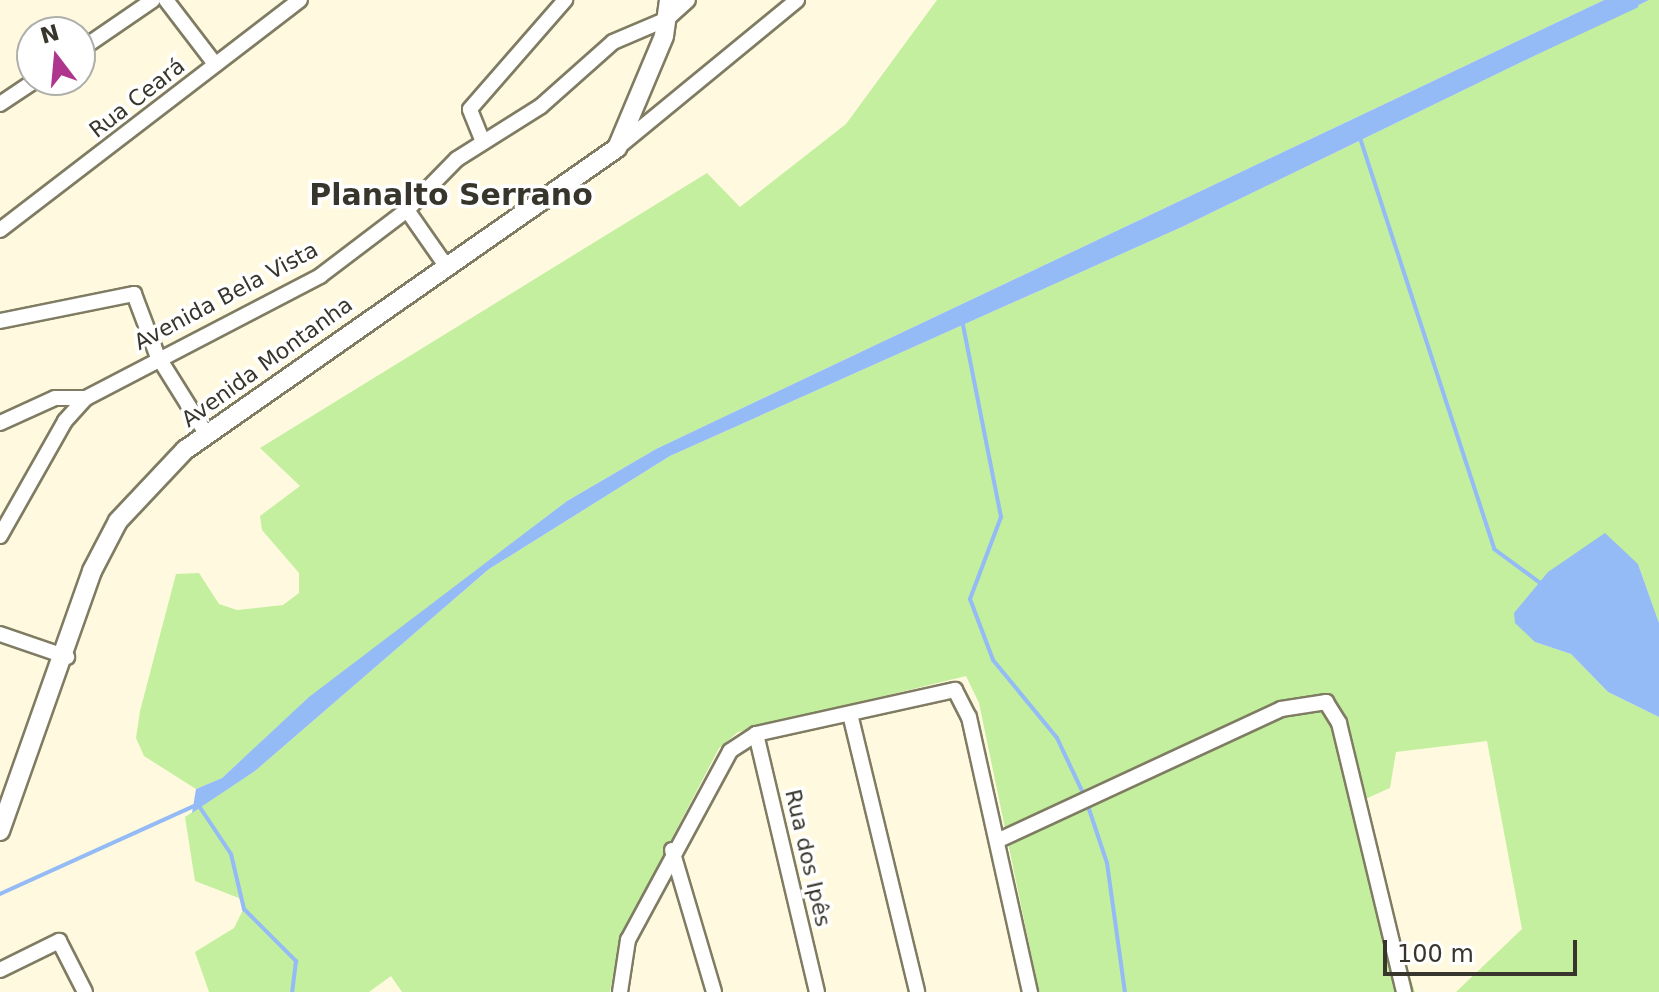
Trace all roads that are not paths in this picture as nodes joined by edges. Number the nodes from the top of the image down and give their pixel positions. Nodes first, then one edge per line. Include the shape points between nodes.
1 (153, 0) edge
2 (166, 0) edge
3 (300, 0) edge
4 (565, 0) edge
5 (688, 0) edge
6 (797, 0) edge
7 (668, 9) edge
8 (96, 39) edge
9 (215, 64) junction
10 (483, 142) junction
11 (617, 148) junction
12 (407, 210) junction
13 (0, 230) edge
14 (444, 263) junction
15 (0, 321) edge
16 (157, 355) junction
17 (86, 398) junction
18 (0, 423) edge
19 (207, 435) junction
20 (0, 536) edge
21 (0, 634) edge
22 (67, 657) junction
23 (850, 714) junction
24 (756, 734) junction
25 (0, 831) edge
26 (999, 840) junction
27 (672, 850) junction
28 (0, 970) edge
29 (85, 992) edge
30 (620, 992) edge
31 (714, 992) edge
32 (817, 992) edge
33 (917, 992) edge
34 (1030, 992) edge
35 (1404, 992) edge

1 - 8 street
2 - 9 street
3 - 9 street, Rua Ceará
4 - 10 street via 470,109
5 - 7 street, Avenida Bela Vista
6 - 11 street
7 - 10 street, Avenida Bela Vista via 613,42 541,106
7 - 11 street
9 - 13 street, Rua Ceará
10 - 12 street, Avenida Bela Vista
11 - 14 street, Avenida Montanha
12 - 14 street
12 - 16 street, Avenida Bela Vista via 320,276
14 - 19 street, Avenida Montanha
15 - 16 street via 134,294
16 - 17 street, Avenida Bela Vista
16 - 19 street
17 - 18 street via 55,398
17 - 20 street, Avenida Bela Vista via 65,421
19 - 22 street, Avenida Montanha via 149,483 118,521 92,571
21 - 22 street
22 - 25 street, Avenida Montanha
23 - 24 street
23 - 26 street via 959,693
23 - 33 street
24 - 27 street via 730,751
24 - 32 street, Rua dos Ipês
26 - 34 street
26 - 35 street via 1281,709 1326,702 1339,723
27 - 30 street via 628,940
27 - 31 street
28 - 29 street via 59,941

